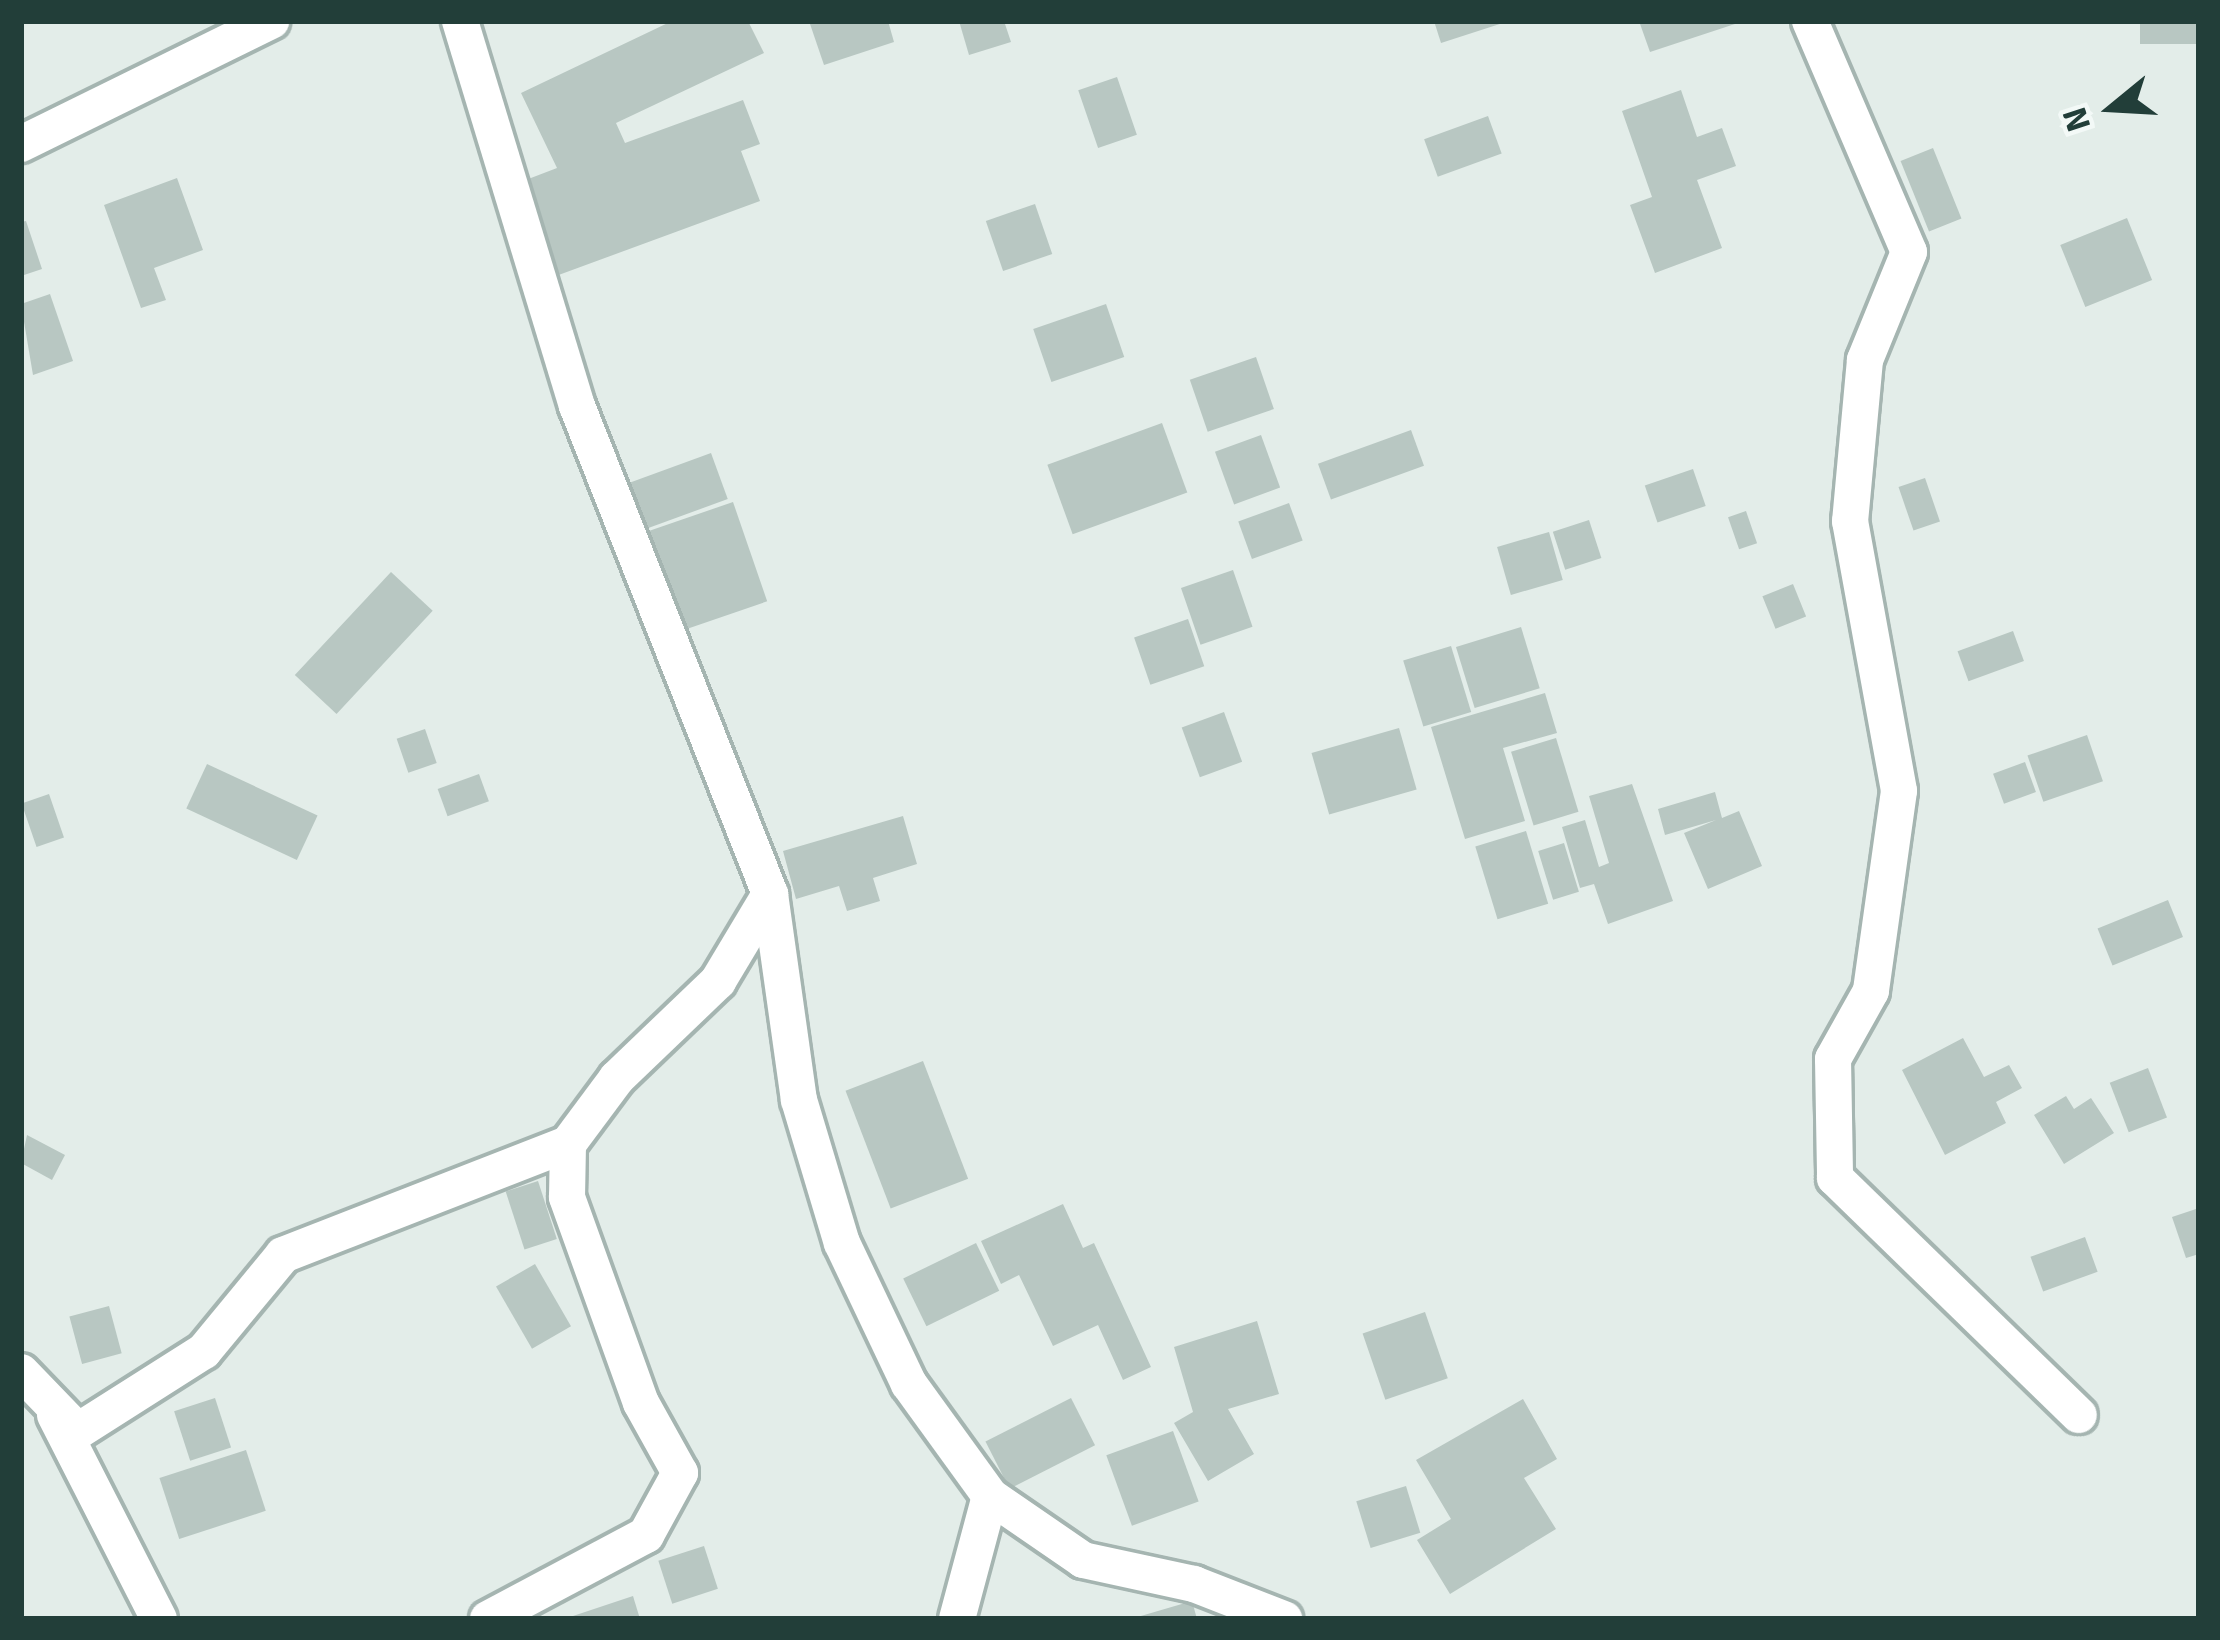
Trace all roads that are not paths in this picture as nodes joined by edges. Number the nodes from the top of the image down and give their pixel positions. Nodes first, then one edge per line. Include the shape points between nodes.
1 (271, 21) edge
2 (460, 21) edge
3 (1810, 21) edge
4 (21, 144) edge
5 (770, 894) junction
6 (568, 1144) junction
7 (21, 1372) edge
8 (55, 1415) junction
9 (2079, 1415) dead end
10 (990, 1496) junction
11 (159, 1619) edge
12 (488, 1619) edge
13 (958, 1619) edge
14 (1284, 1619) edge

1 - 4 street
2 - 5 street via 577,406
3 - 9 street via 1909,252 1865,360 1850,521 1898,791 1871,991 1833,1059 1835,1178
5 - 6 street via 718,981 617,1078
5 - 10 street via 799,1100 842,1243 910,1384
6 - 8 street via 283,1255 204,1352 78,1431
6 - 12 street via 567,1197 641,1402 680,1473 646,1535
7 - 8 street
8 - 11 street
10 - 13 street
10 - 14 street via 1083,1560 1194,1584

